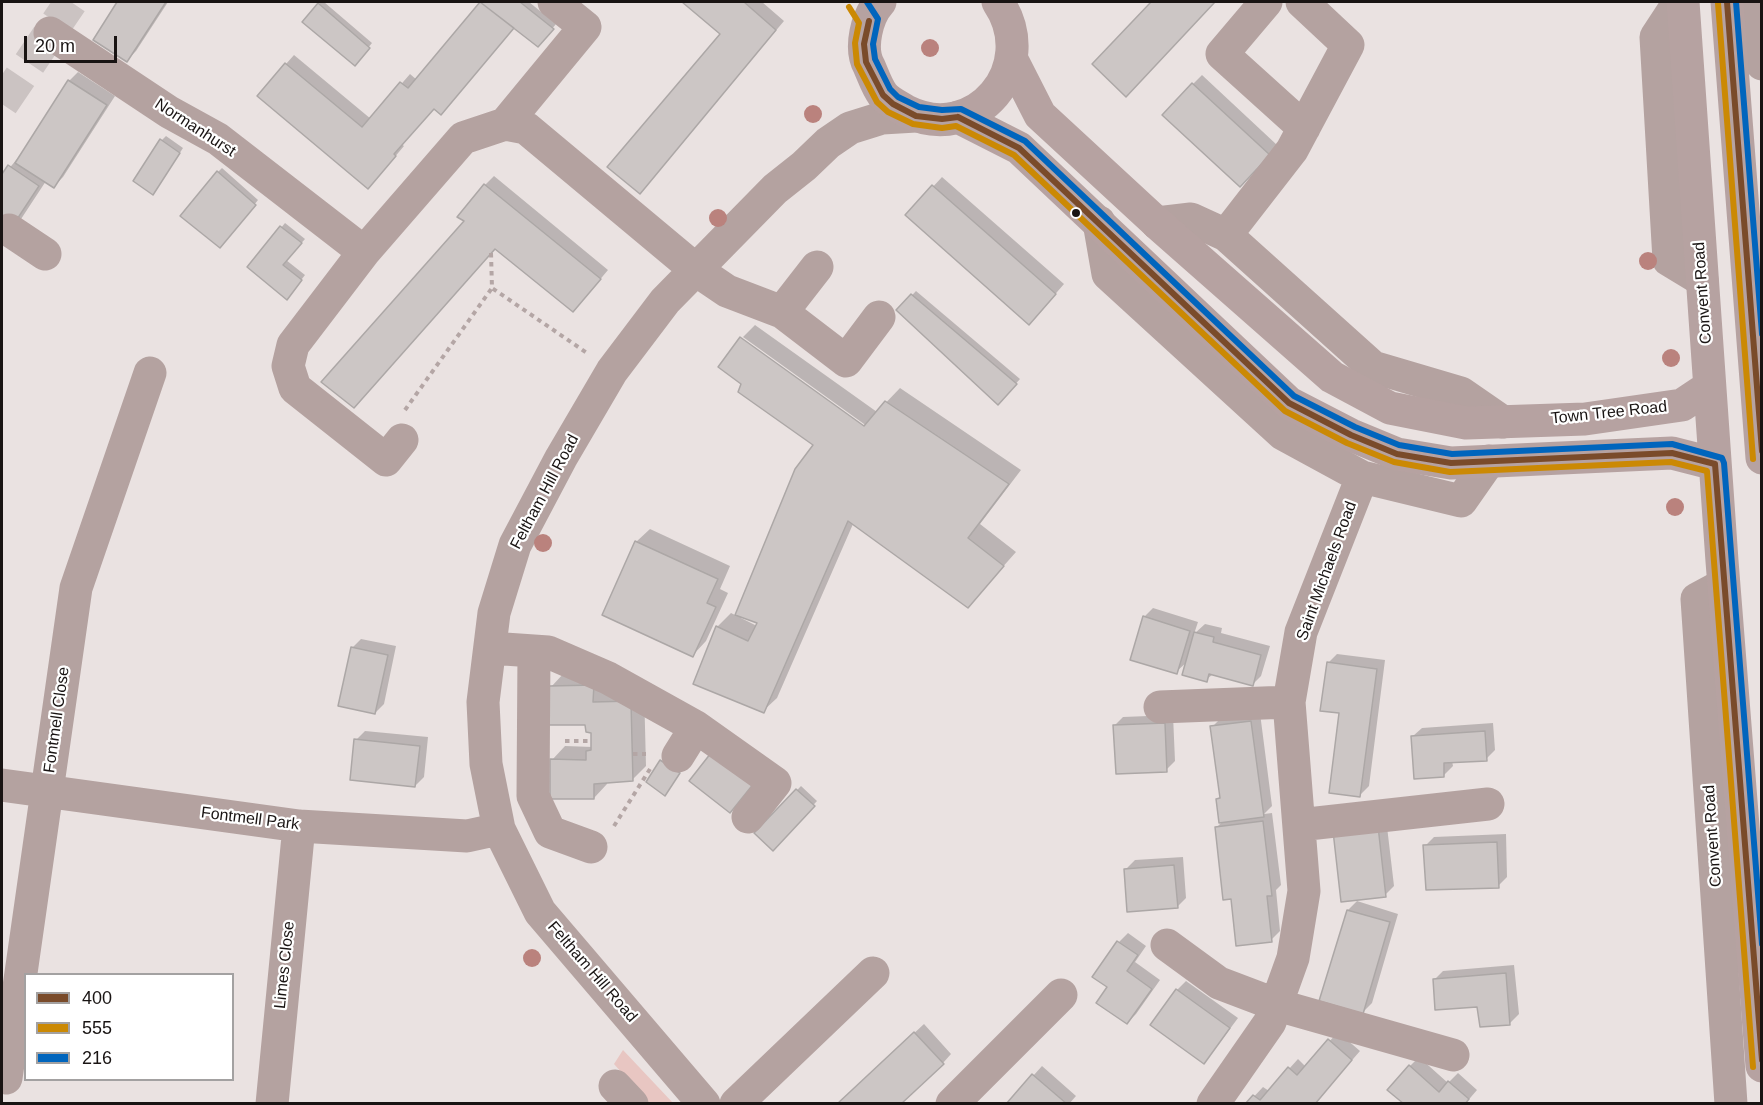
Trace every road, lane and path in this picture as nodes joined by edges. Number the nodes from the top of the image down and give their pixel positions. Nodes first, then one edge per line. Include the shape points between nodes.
1 (554, 2) edge
2 (1266, 2) edge
3 (1302, 2) edge
4 (1681, 2) edge
5 (1727, 2) edge
6 (1756, 2) edge
7 (868, 8) edge
8 (1011, 23) edge
9 (50, 33) dead end
10 (1761, 64) edge
11 (875, 79) junction
12 (916, 116) junction
13 (958, 117) junction
14 (505, 124) junction
15 (850, 128) junction
16 (1304, 128) junction
17 (1099, 222) junction
18 (1157, 223) junction
19 (9, 230) dead end
20 (1226, 236) junction
21 (364, 252) junction
22 (46, 253) dead end
23 (491, 253) dead end
24 (817, 267) dead end
25 (696, 270) junction
26 (492, 288) junction
27 (782, 312) junction
28 (879, 317) dead end
29 (612, 371) junction
30 (150, 373) dead end
31 (1709, 387) junction
32 (1503, 422) junction
33 (402, 440) joint
34 (1761, 447) edge
35 (1489, 461) junction
36 (1715, 464) junction
37 (1362, 477) junction
38 (1724, 585) junction
39 (490, 648) junction
40 (534, 651) junction
41 (1289, 702) junction
42 (1160, 707) dead end
43 (696, 727) junction
44 (678, 756) joint
45 (2, 785) edge
46 (46, 792) junction
47 (1488, 804) dead end
48 (748, 817) dead end
49 (1299, 825) junction
50 (299, 826) junction
51 (499, 829) junction
52 (591, 847) joint
53 (1167, 945) dead end
54 (873, 973) dead end
55 (1061, 995) dead end
56 (1276, 1005) junction
57 (1453, 1055) dead end
58 (1761, 1066) edge
59 (6, 1078) dead end
60 (963, 1094) edge
61 (272, 1104) edge
62 (704, 1104) edge
63 (736, 1104) edge
64 (1213, 1104) edge
65 (1731, 1104) edge

1 - 14 street via 585,27
2 - 16 street via 1222,54
3 - 16 street via 1348,45
4 - 31 main road, Convent Road
5 - 34 main road
6 - 10 street
7 - 11 main road via 864,44 866,62
8 - 13 main road via 999,89 981,106
8 - 18 main road, Town Tree Road via 1040,115
9 - 21 street, Normanhurst via 169,112 218,139
11 - 12 main road via 883,95
11 - 15 street, Feltham Hill Road via 870,101
12 - 13 main road
12 - 15 street, Feltham Hill Road via 882,118
13 - 17 main road via 1019,148
14 - 21 street via 463,138
14 - 25 street via 526,128
15 - 25 street, Feltham Hill Road via 775,189
16 - 20 street via 1292,150
17 - 35 main road via 1289,403 1397,454 1451,463
17 - 37 street via 1108,274 1283,434
18 - 20 street via 1191,219
18 - 32 main road, Town Tree Road via 1332,377 1390,408 1466,423
19 - 22 street
20 - 32 street via 1373,367 1461,393
21 - 33 street via 293,345 288,366 295,388 386,460
23 - 26 path
24 - 27 street
25 - 27 street via 727,291
25 - 29 street, Feltham Hill Road via 665,301
26 - 29 path
26 - 33 path via 397,422
27 - 28 street via 846,361
29 - 39 street, Feltham Hill Road via 515,545 494,613
30 - 46 street, Fontmell Close via 76,588
31 - 32 main road, Town Tree Road via 1682,405 1585,419
31 - 36 main road, Convent Road
35 - 36 main road via 1672,453
35 - 37 street via 1461,501
36 - 38 main road, Convent Road
37 - 41 street, Saint Michaels Road via 1301,632
38 - 58 main road, Convent Road
38 - 65 street, Convent Road via 1697,599
39 - 40 street
39 - 51 street, Feltham Hill Road via 483,702 486,765
40 - 43 street via 548,652 608,678
40 - 52 street via 533,796 550,832
41 - 42 street
41 - 49 street, Saint Michaels Road
43 - 44 street
43 - 48 street via 775,783
44 - 52 path via 659,754 615,826
45 - 46 street, Fontmell Park
46 - 50 street, Fontmell Park
46 - 59 street, Fontmell Close
47 - 49 street
49 - 56 street, Saint Michaels Road via 1304,891 1293,958
50 - 51 street, Fontmell Park via 467,836
50 - 61 street, Limes Close
51 - 62 street, Feltham Hill Road via 540,912
53 - 56 street via 1219,983
54 - 63 street
55 - 60 street
56 - 57 street
56 - 64 street, Saint Michaels Road via 1270,1022

